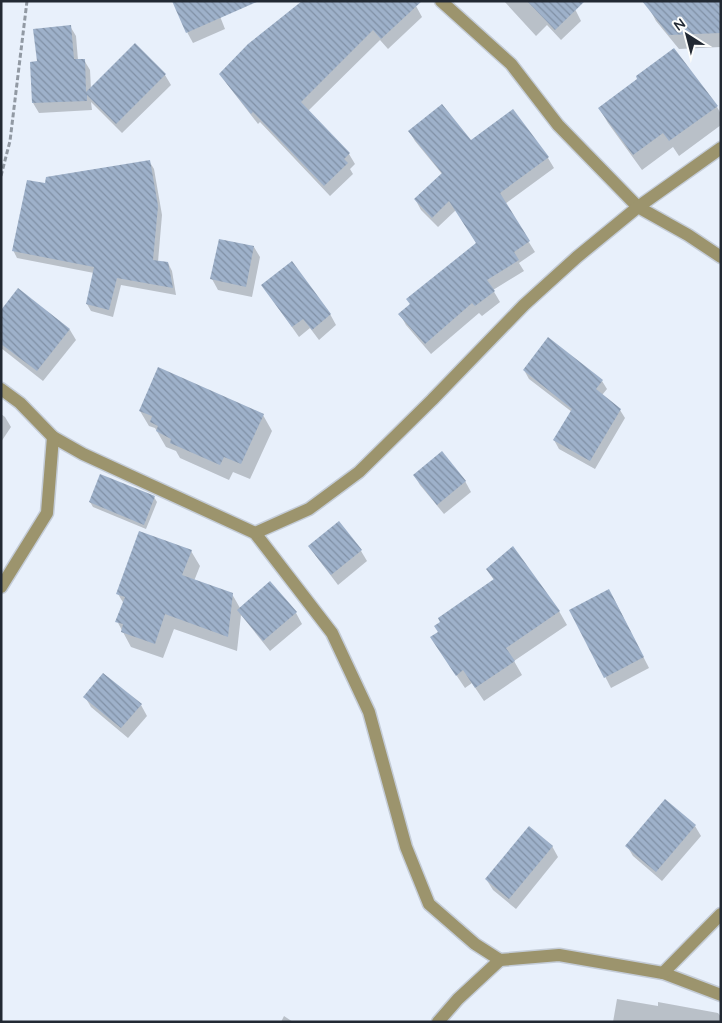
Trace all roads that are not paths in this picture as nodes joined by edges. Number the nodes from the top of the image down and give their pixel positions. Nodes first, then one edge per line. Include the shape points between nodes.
1 (441, 1) edge
2 (721, 148) edge
3 (638, 207) junction
4 (721, 257) edge
5 (1, 389) edge
6 (53, 437) junction
7 (256, 532) junction
8 (1, 588) edge
9 (721, 914) edge
10 (500, 960) junction
11 (663, 973) junction
12 (721, 995) edge
13 (438, 1022) edge

1 - 3 street via 511,64 558,125
2 - 3 street
3 - 4 street
3 - 7 street via 524,305 358,472 308,509
5 - 6 street via 20,402
6 - 7 street via 83,454
6 - 8 street via 47,513
7 - 10 street via 332,633 369,712 406,847 429,904 475,944
9 - 11 street
10 - 11 street via 559,955
10 - 13 street
11 - 12 street

